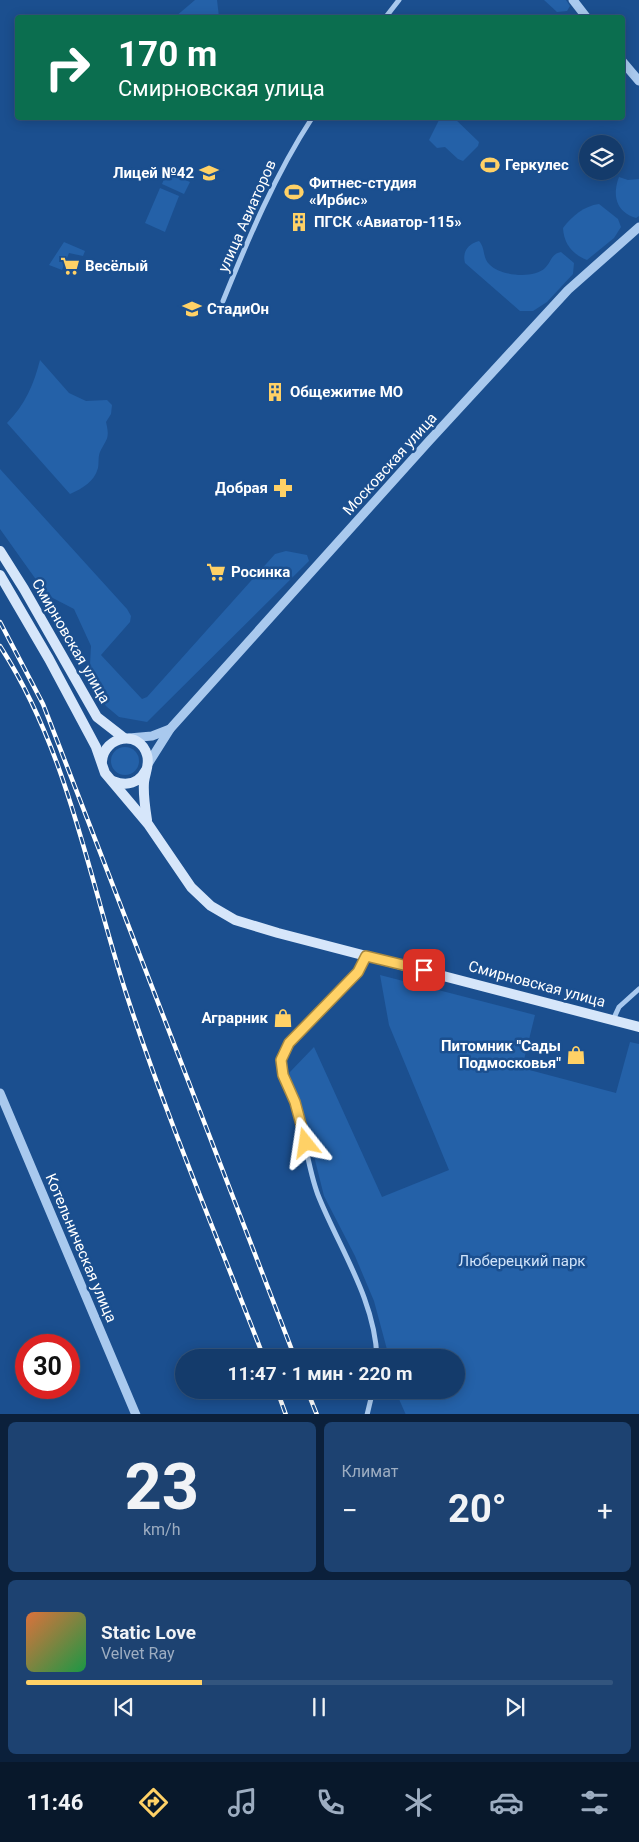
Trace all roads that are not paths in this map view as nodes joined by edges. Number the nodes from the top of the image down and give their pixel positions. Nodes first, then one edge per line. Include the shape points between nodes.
1 (399, 0) edge
2 (573, 0) edge
3 (387, 15) edge
4 (585, 15) edge
5 (625, 65) edge
6 (639, 81) edge
7 (311, 120) edge
8 (639, 227) edge
9 (223, 301) dead end
10 (0, 552) edge
11 (0, 575) edge
12 (170, 729) junction
13 (126, 738) junction
14 (102, 762) junction
15 (147, 767) junction
16 (113, 781) junction
17 (148, 824) junction
18 (366, 956) junction
19 (639, 989) edge
20 (613, 1020) junction
21 (639, 1027) edge
22 (0, 1093) edge
23 (376, 1349) edge
24 (371, 1399) edge
25 (136, 1414) edge
26 (367, 1414) edge

1 - 3 street
2 - 4 street
5 - 6 street
7 - 9 street, улица Авиаторов via 261,208
8 - 12 street, Московская улица via 568,290
10 - 13 main road, Смирновская улица via 97,718
11 - 14 main road, Смирновская улица via 49,659
12 - 13 street via 152,736
12 - 15 street, Московская улица
13 - 14 main road via 108,745
13 - 15 main road, Смирновская улица via 144,747
14 - 16 main road, Смирновская улица via 105,773
15 - 16 main road via 135,782
15 - 17 main road, Смирновская улица via 144,796
16 - 17 main road, Смирновская улица
17 - 18 main road, Смирновская улица via 191,887 211,906 235,920
18 - 20 main road, Смирновская улица
18 - 23 street via 358,972 289,1043 281,1060 317,1192 361,1289
19 - 20 street via 619,1006
20 - 21 main road, Смирновская улица
22 - 25 street, Котельническая улица
24 - 26 street

